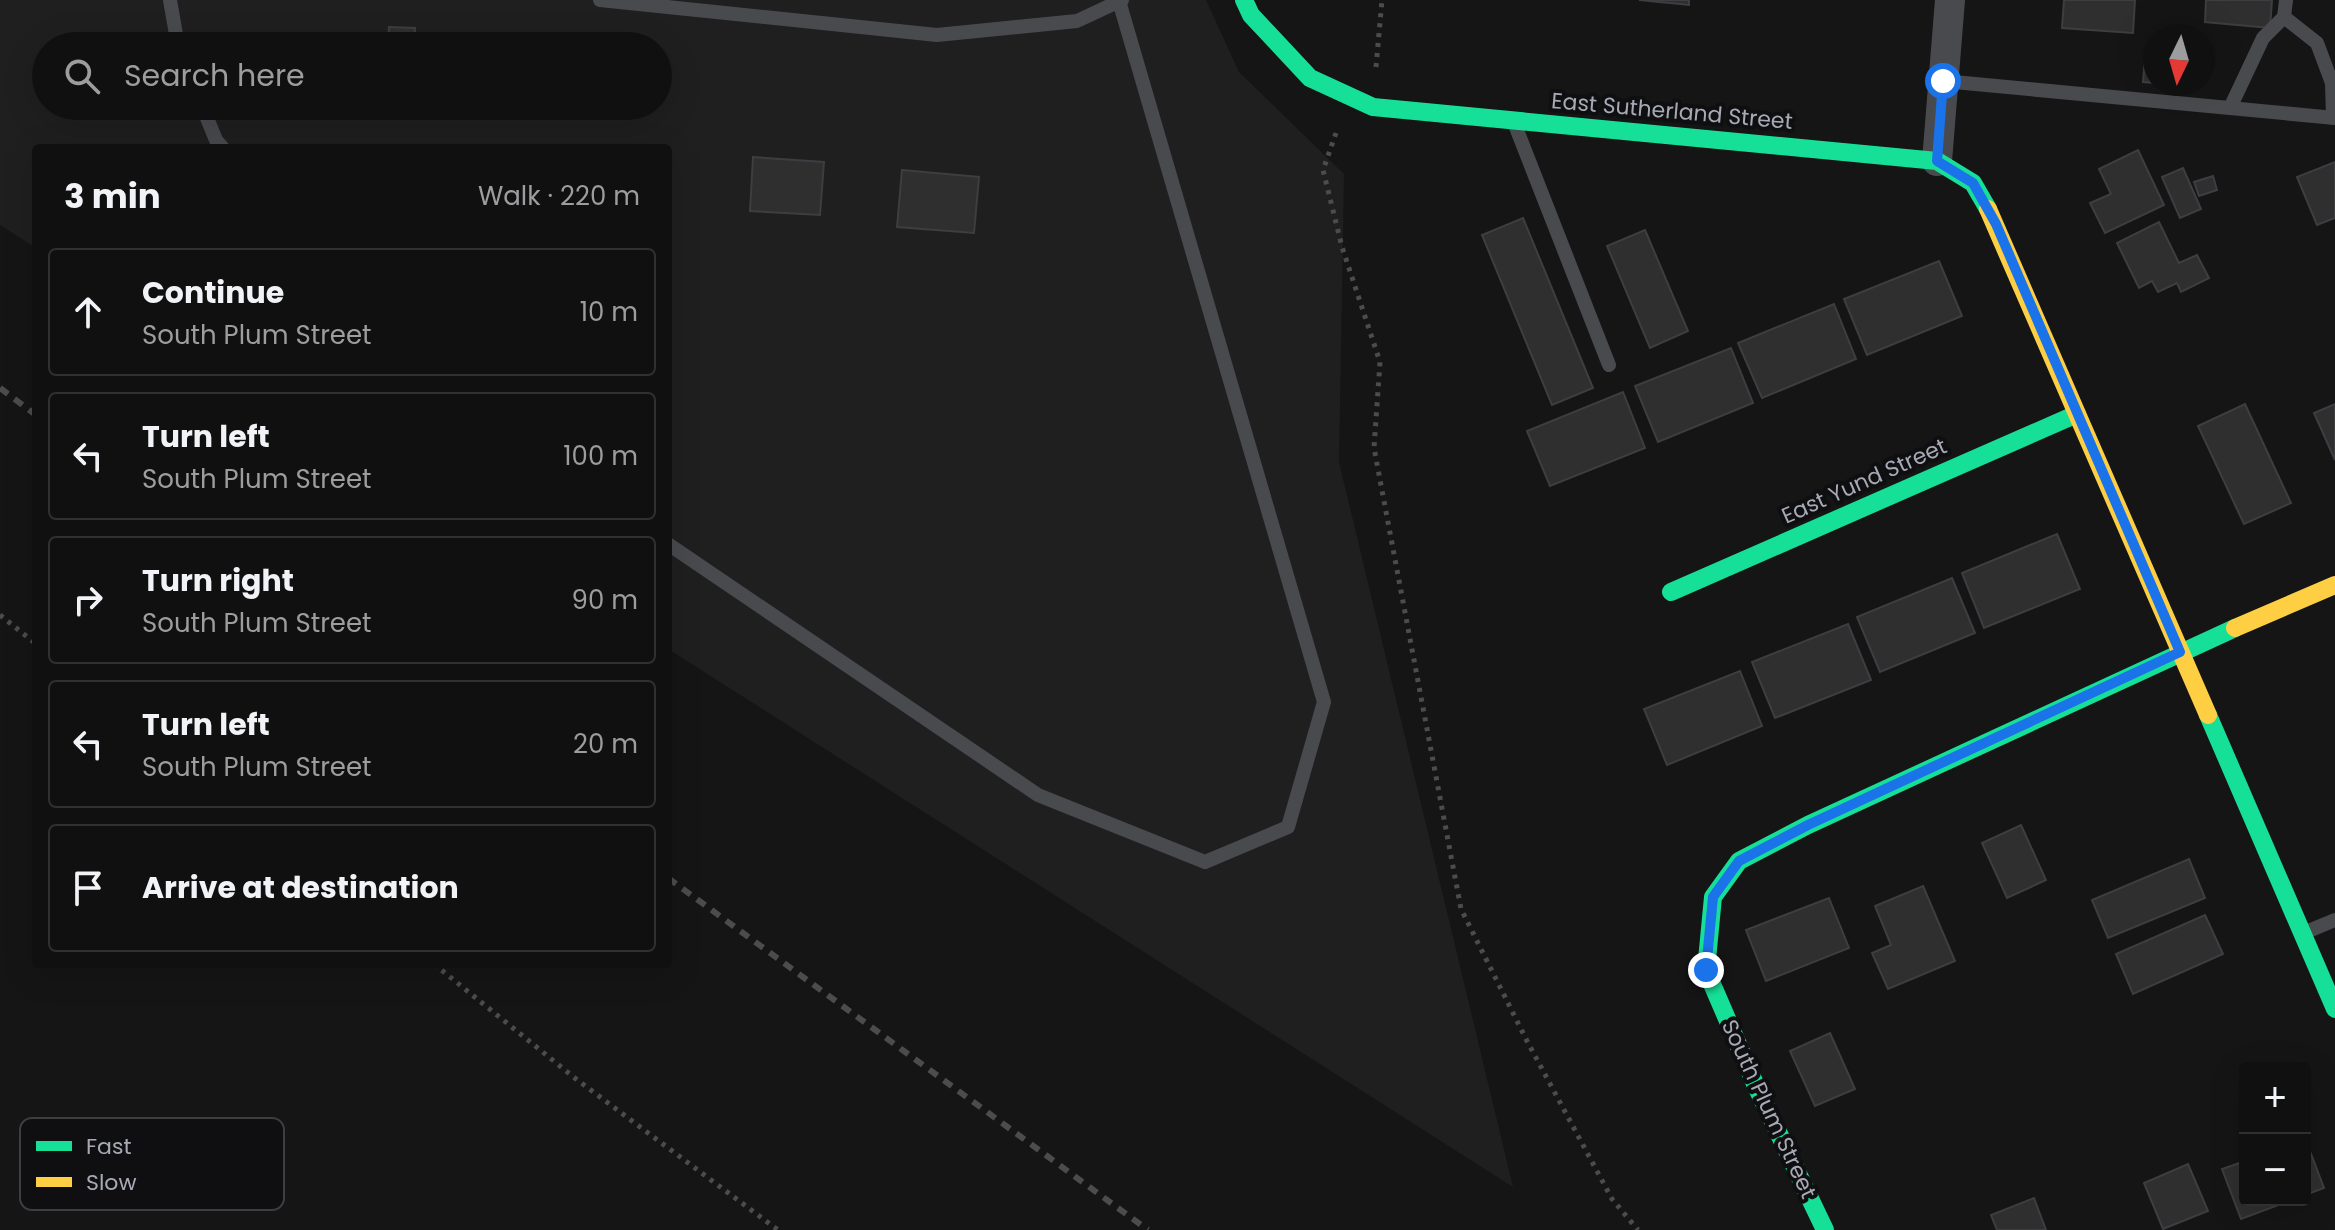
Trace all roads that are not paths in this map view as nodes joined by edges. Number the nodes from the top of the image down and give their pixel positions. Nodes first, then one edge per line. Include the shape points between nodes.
1 (170, 0) edge
2 (600, 0) edge
3 (1244, 0) edge
4 (1950, 0) edge
5 (2286, 0) edge
6 (1121, 1) edge
7 (2284, 17) junction
8 (176, 32) edge
9 (1943, 81) junction
10 (2230, 108) junction
11 (2334, 118) edge
12 (208, 120) edge
13 (1514, 120) junction
14 (220, 144) edge
15 (1937, 161) junction
16 (1609, 365) dead end
17 (2077, 414) junction
18 (672, 547) edge
19 (2335, 585) edge
20 (1671, 592) dead end
21 (2180, 652) junction
22 (2335, 920) edge
23 (2301, 934) junction
24 (2335, 1009) edge
25 (1825, 1230) edge

1 - 8 lane
2 - 6 lane via 937,35 1077,21
3 - 13 street, East Sutherland Street via 1251,15 1310,78 1355,100 1373,107
4 - 9 street
5 - 7 lane
6 - 18 lane via 1324,702 1288,827 1205,862 1038,795
7 - 10 lane via 2263,38
7 - 11 lane via 2317,43 2332,83
9 - 10 lane
9 - 15 street
10 - 11 lane
12 - 14 lane
13 - 15 street, East Sutherland Street
13 - 16 lane
15 - 17 street via 1973,183 1996,224
17 - 20 street, East Yund Street
17 - 21 street
19 - 21 street
21 - 23 street
21 - 25 street, South Plum Street via 1739,861 1713,897 1706,970
22 - 23 lane
23 - 24 street

